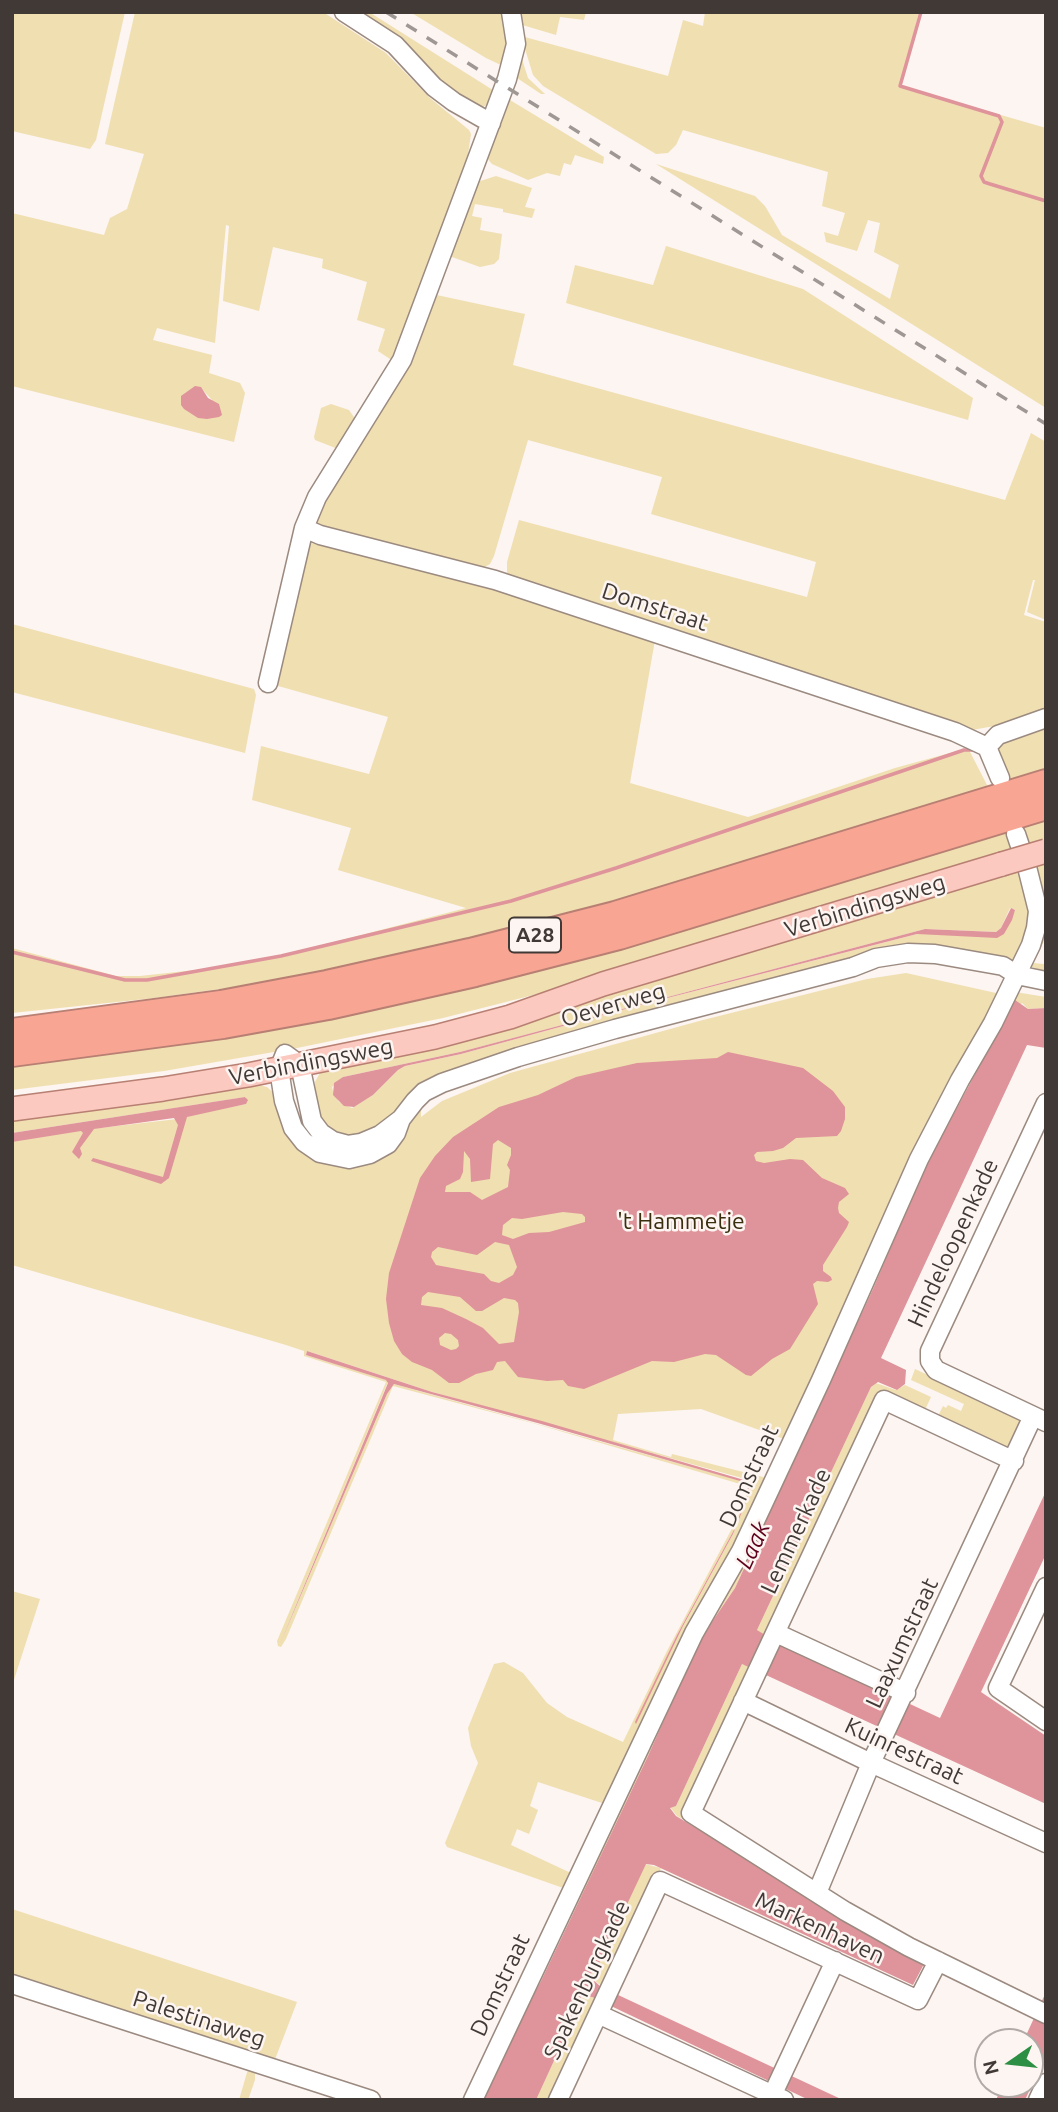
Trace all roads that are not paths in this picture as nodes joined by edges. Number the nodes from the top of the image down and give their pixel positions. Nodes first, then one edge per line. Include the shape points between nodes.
1 (344, 12) edge
2 (512, 12) edge
3 (491, 123) junction
4 (304, 528) junction
5 (268, 683) dead end
6 (1046, 718) edge
7 (987, 747) junction
8 (1000, 778) dead end
9 (1046, 783) edge
10 (1046, 806) edge
11 (1046, 851) edge
12 (1027, 867) dead end
13 (1017, 975) junction
14 (1046, 981) edge
15 (12, 1032) edge
16 (12, 1053) edge
17 (288, 1063) junction
18 (12, 1093) edge
19 (1046, 1103) edge
20 (12, 1108) edge
21 (1040, 1419) edge
22 (1014, 1461) junction
23 (1046, 1587) edge
24 (776, 1633) junction
25 (904, 1696) junction
26 (744, 1701) junction
27 (1046, 1721) edge
28 (872, 1763) junction
29 (691, 1812) joint
30 (1046, 1843) edge
31 (660, 1881) joint
32 (817, 1893) junction
33 (835, 1961) junction
34 (939, 1961) junction
35 (12, 1984) edge
36 (600, 2010) junction
37 (1042, 2012) edge
38 (1046, 2082) edge
39 (775, 2095) edge
40 (371, 2100) edge
41 (473, 2100) edge
42 (558, 2100) edge
43 (1038, 2100) edge

1 - 3 street via 395,45 434,87
2 - 3 street via 516,44
3 - 4 street via 402,360 317,497
4 - 5 street
4 - 7 street, Domstraat via 498,581
6 - 7 street via 998,735
7 - 8 street
9 - 15 highway, A28 via 615,915 470,952 221,1004
10 - 16 highway, A28 via 619,936 475,973 223,1025
11 - 17 main road, Verbindingsweg, bridge via 603,984
12 - 13 street, Domstraat via 1038,921
13 - 14 street, Oeverweg
13 - 17 street, Oeverweg via 1003,966 915,953 876,958 627,1026 484,1068 424,1092 401,1119 388,1144 349,1158 320,1153 304,1142 290,1122
13 - 41 street, Domstraat via 919,1159 741,1550 694,1633
17 - 18 main road, Verbindingsweg
17 - 20 main road, Verbindingsweg via 152,1091
19 - 21 street, Hindeloopenkade via 929,1356 936,1370
21 - 22 street, Laaxumstraat
22 - 24 street, Lemmerkade via 884,1400
22 - 25 street, Laaxumstraat
23 - 27 street via 998,1688
24 - 25 street
24 - 26 street, Lemmerkade
25 - 28 street, Laaxumstraat
26 - 28 street, Kuinrestraat
26 - 29 street, Lemmerkade
28 - 30 street, Kuinrestraat
28 - 32 street, Laaxumstraat
29 - 32 street, Markenhaven
31 - 33 street, Markenhaven
31 - 36 street, Spakenburgkade
32 - 34 street, Markenhaven
33 - 34 street, Markenhaven via 918,2000
33 - 39 street
34 - 37 street, Markenhaven
35 - 40 street, Palestinaweg
36 - 39 street
36 - 42 street, Spakenburgkade
38 - 43 street

